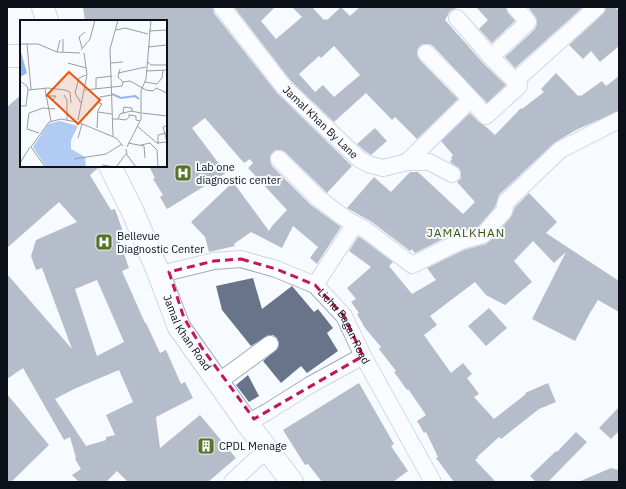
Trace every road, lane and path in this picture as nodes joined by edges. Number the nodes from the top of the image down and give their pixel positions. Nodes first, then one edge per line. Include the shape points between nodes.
1 (43, 7) edge
2 (222, 7) edge
3 (515, 7) edge
4 (597, 7) edge
5 (456, 18) dead end
6 (47, 20) edge
7 (426, 53) dead end
8 (7, 56) edge
9 (20, 56) edge
10 (491, 57) junction
11 (515, 81) junction
12 (471, 99) junction
13 (619, 120) edge
14 (279, 159) dead end
15 (407, 162) junction
16 (110, 167) edge
17 (121, 167) edge
18 (452, 174) dead end
19 (355, 224) junction
20 (169, 272) junction
21 (314, 285) junction
22 (270, 344) dead end
23 (363, 356) junction
24 (225, 377) junction
25 (250, 421) junction
26 (267, 449) junction
27 (232, 482) edge
28 (292, 482) edge
29 (300, 482) edge
30 (433, 482) edge

1 - 6 main road
2 - 15 street, Jamal Khan By Lane via 284,87 359,159 383,168
3 - 10 street via 528,22
4 - 11 street
5 - 10 street
7 - 12 street
8 - 9 main road
10 - 11 street
11 - 12 street via 519,86 486,116
12 - 15 street
13 - 19 street via 560,150 506,202 504,211 483,235 461,241 412,265
14 - 19 street via 318,198
15 - 18 street, Jamal Khan By Lane via 429,162
16 - 25 main road, Jamal Khan Road via 132,210 179,327
17 - 20 main road
19 - 21 street
20 - 21 street, Lichu Bagan Road via 214,261 241,259 276,269
20 - 24 main road via 184,318 202,348
21 - 23 street, Lichu Bagan Road via 344,316
22 - 24 street
23 - 25 street
23 - 30 street, Lichu Bagan Road
24 - 25 main road
25 - 26 main road, Jamal Khan Road
25 - 29 main road via 269,441
26 - 27 street
26 - 28 main road, Jamal Khan Road

